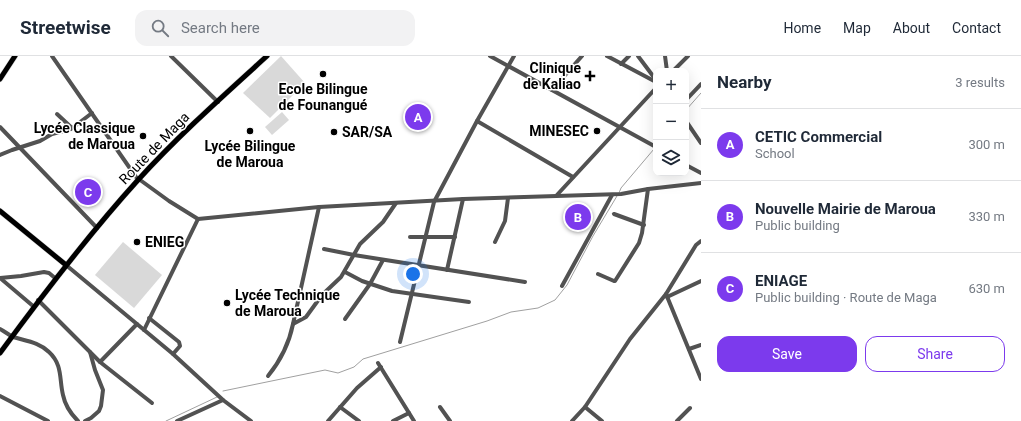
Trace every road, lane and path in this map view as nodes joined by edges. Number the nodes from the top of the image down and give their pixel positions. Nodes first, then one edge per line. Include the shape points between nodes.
1 (15, 56) edge
2 (52, 56) edge
3 (267, 56) edge
4 (490, 56) edge
5 (514, 56) edge
6 (582, 56) edge
7 (607, 56) edge
8 (628, 56) edge
9 (638, 56) edge
10 (665, 56) edge
11 (688, 56) edge
12 (174, 57) edge
13 (621, 64) junction
14 (508, 66) junction
15 (667, 68) edge
16 (677, 68) edge
17 (653, 77) edge
18 (0, 79) edge
19 (653, 80) edge
20 (701, 84) edge
21 (552, 90) junction
22 (653, 91) edge
23 (689, 97) edge
24 (218, 102) junction
25 (92, 113) junction
26 (57, 114) dead end
27 (477, 121) junction
28 (689, 125) edge
29 (0, 128) edge
30 (72, 128) junction
31 (619, 128) junction
32 (701, 143) edge
33 (653, 145) edge
34 (19, 147) junction
35 (0, 156) edge
36 (689, 167) edge
37 (701, 173) edge
38 (572, 177) junction
39 (139, 180) junction
40 (701, 183) edge
41 (648, 189) junction
42 (614, 194) junction
43 (556, 196) junction
44 (508, 198) junction
45 (463, 199) junction
46 (434, 202) junction
47 (396, 203) junction
48 (319, 207) junction
49 (0, 211) edge
50 (614, 214) dead end
51 (198, 219) junction
52 (644, 225) junction
53 (96, 228) junction
54 (410, 237) dead end
55 (425, 237) junction
56 (455, 237) junction
57 (701, 241) edge
58 (495, 242) dead end
59 (324, 249) dead end
60 (354, 255) junction
61 (383, 260) junction
62 (66, 265) junction
63 (418, 266) junction
64 (447, 270) junction
65 (345, 272) junction
66 (598, 274) dead end
67 (0, 278) edge
68 (55, 278) junction
69 (701, 281) edge
70 (525, 282) dead end
71 (370, 284) junction
72 (562, 286) dead end
73 (411, 294) junction
74 (666, 296) junction
75 (38, 300) junction
76 (469, 302) dead end
77 (33, 306) junction
78 (150, 318) junction
79 (344, 318) dead end
80 (137, 324) junction
81 (293, 324) junction
82 (0, 329) edge
83 (144, 330) junction
84 (12, 336) junction
85 (400, 342) dead end
86 (701, 345) edge
87 (689, 349) junction
88 (90, 352) junction
89 (0, 353) edge
90 (173, 354) junction
91 (100, 362) junction
92 (268, 376) dead end
93 (701, 378) edge
94 (0, 396) edge
95 (223, 400) junction
96 (152, 403) dead end
97 (440, 406) dead end
98 (340, 407) junction
99 (585, 407) junction
100 (690, 408) dead end
101 (409, 413) junction
102 (48, 421) edge
103 (78, 421) edge
104 (85, 421) edge
105 (177, 421) edge
106 (251, 421) edge
107 (328, 421) edge
108 (359, 421) edge
109 (393, 421) edge
110 (414, 421) edge
111 (450, 421) edge
112 (572, 421) edge
113 (602, 421) edge
114 (677, 421) edge

1 - 18 main road
2 - 25 street
3 - 24 main road, Route de Maga
4 - 14 street
5 - 14 street
6 - 21 street
7 - 13 street
8 - 13 street
9 - 17 street
10 - 15 street
11 - 16 street
12 - 24 street
13 - 19 street
14 - 21 street
14 - 27 street
20 - 23 street
21 - 31 street
22 - 31 street
24 - 39 main road, Route de Maga
25 - 30 street
25 - 39 street
26 - 30 street
27 - 38 street
27 - 46 street
28 - 32 street
29 - 34 street
30 - 34 street
31 - 33 street
31 - 38 street
34 - 35 street
34 - 53 street
36 - 37 street
38 - 43 street
39 - 51 street
39 - 53 main road, Route de Maga
40 - 41 street
41 - 42 street
41 - 52 street
42 - 43 street
42 - 72 street
43 - 44 street
44 - 45 street
44 - 58 street via 505,221
45 - 46 street
45 - 56 street
46 - 47 street
46 - 55 street
47 - 48 street
47 - 60 street via 383,222 362,241
48 - 51 street
48 - 81 street
49 - 62 main road
50 - 52 street
51 - 78 street
52 - 66 street via 639,243 617,279 614,281
53 - 62 main road, Route de Maga
54 - 55 street
55 - 56 street
55 - 63 street
56 - 64 street
57 - 74 street via 696,245
59 - 60 street
60 - 61 street
60 - 65 street
61 - 63 street
61 - 71 street
62 - 68 main road, Route de Maga
62 - 80 street
63 - 64 street
63 - 73 street
64 - 70 street
65 - 71 street
65 - 81 street via 306,317
67 - 68 street via 44,272
67 - 77 street
68 - 75 main road, Route de Maga
69 - 74 street
71 - 73 street
71 - 79 street
73 - 76 street
73 - 85 street
74 - 87 street
74 - 99 street via 630,339
75 - 77 main road, Route de Maga
75 - 88 street
77 - 84 main road, Route de Maga
78 - 83 street
78 - 90 street via 179,342 180,346
80 - 83 street
80 - 91 street
81 - 92 street via 282,357
82 - 84 street
83 - 90 street
84 - 89 main road, Route de Maga
84 - 103 street via 42,346 53,356 60,371 63,397
86 - 87 street
87 - 93 street
88 - 91 street
88 - 104 street via 103,390 101,406
90 - 95 street
91 - 96 street
94 - 102 street
95 - 105 street
95 - 106 street
97 - 111 street
98 - 101 street via 380,365
98 - 107 street
98 - 108 street
99 - 112 street
99 - 113 street
100 - 114 street
101 - 109 street
101 - 110 street

